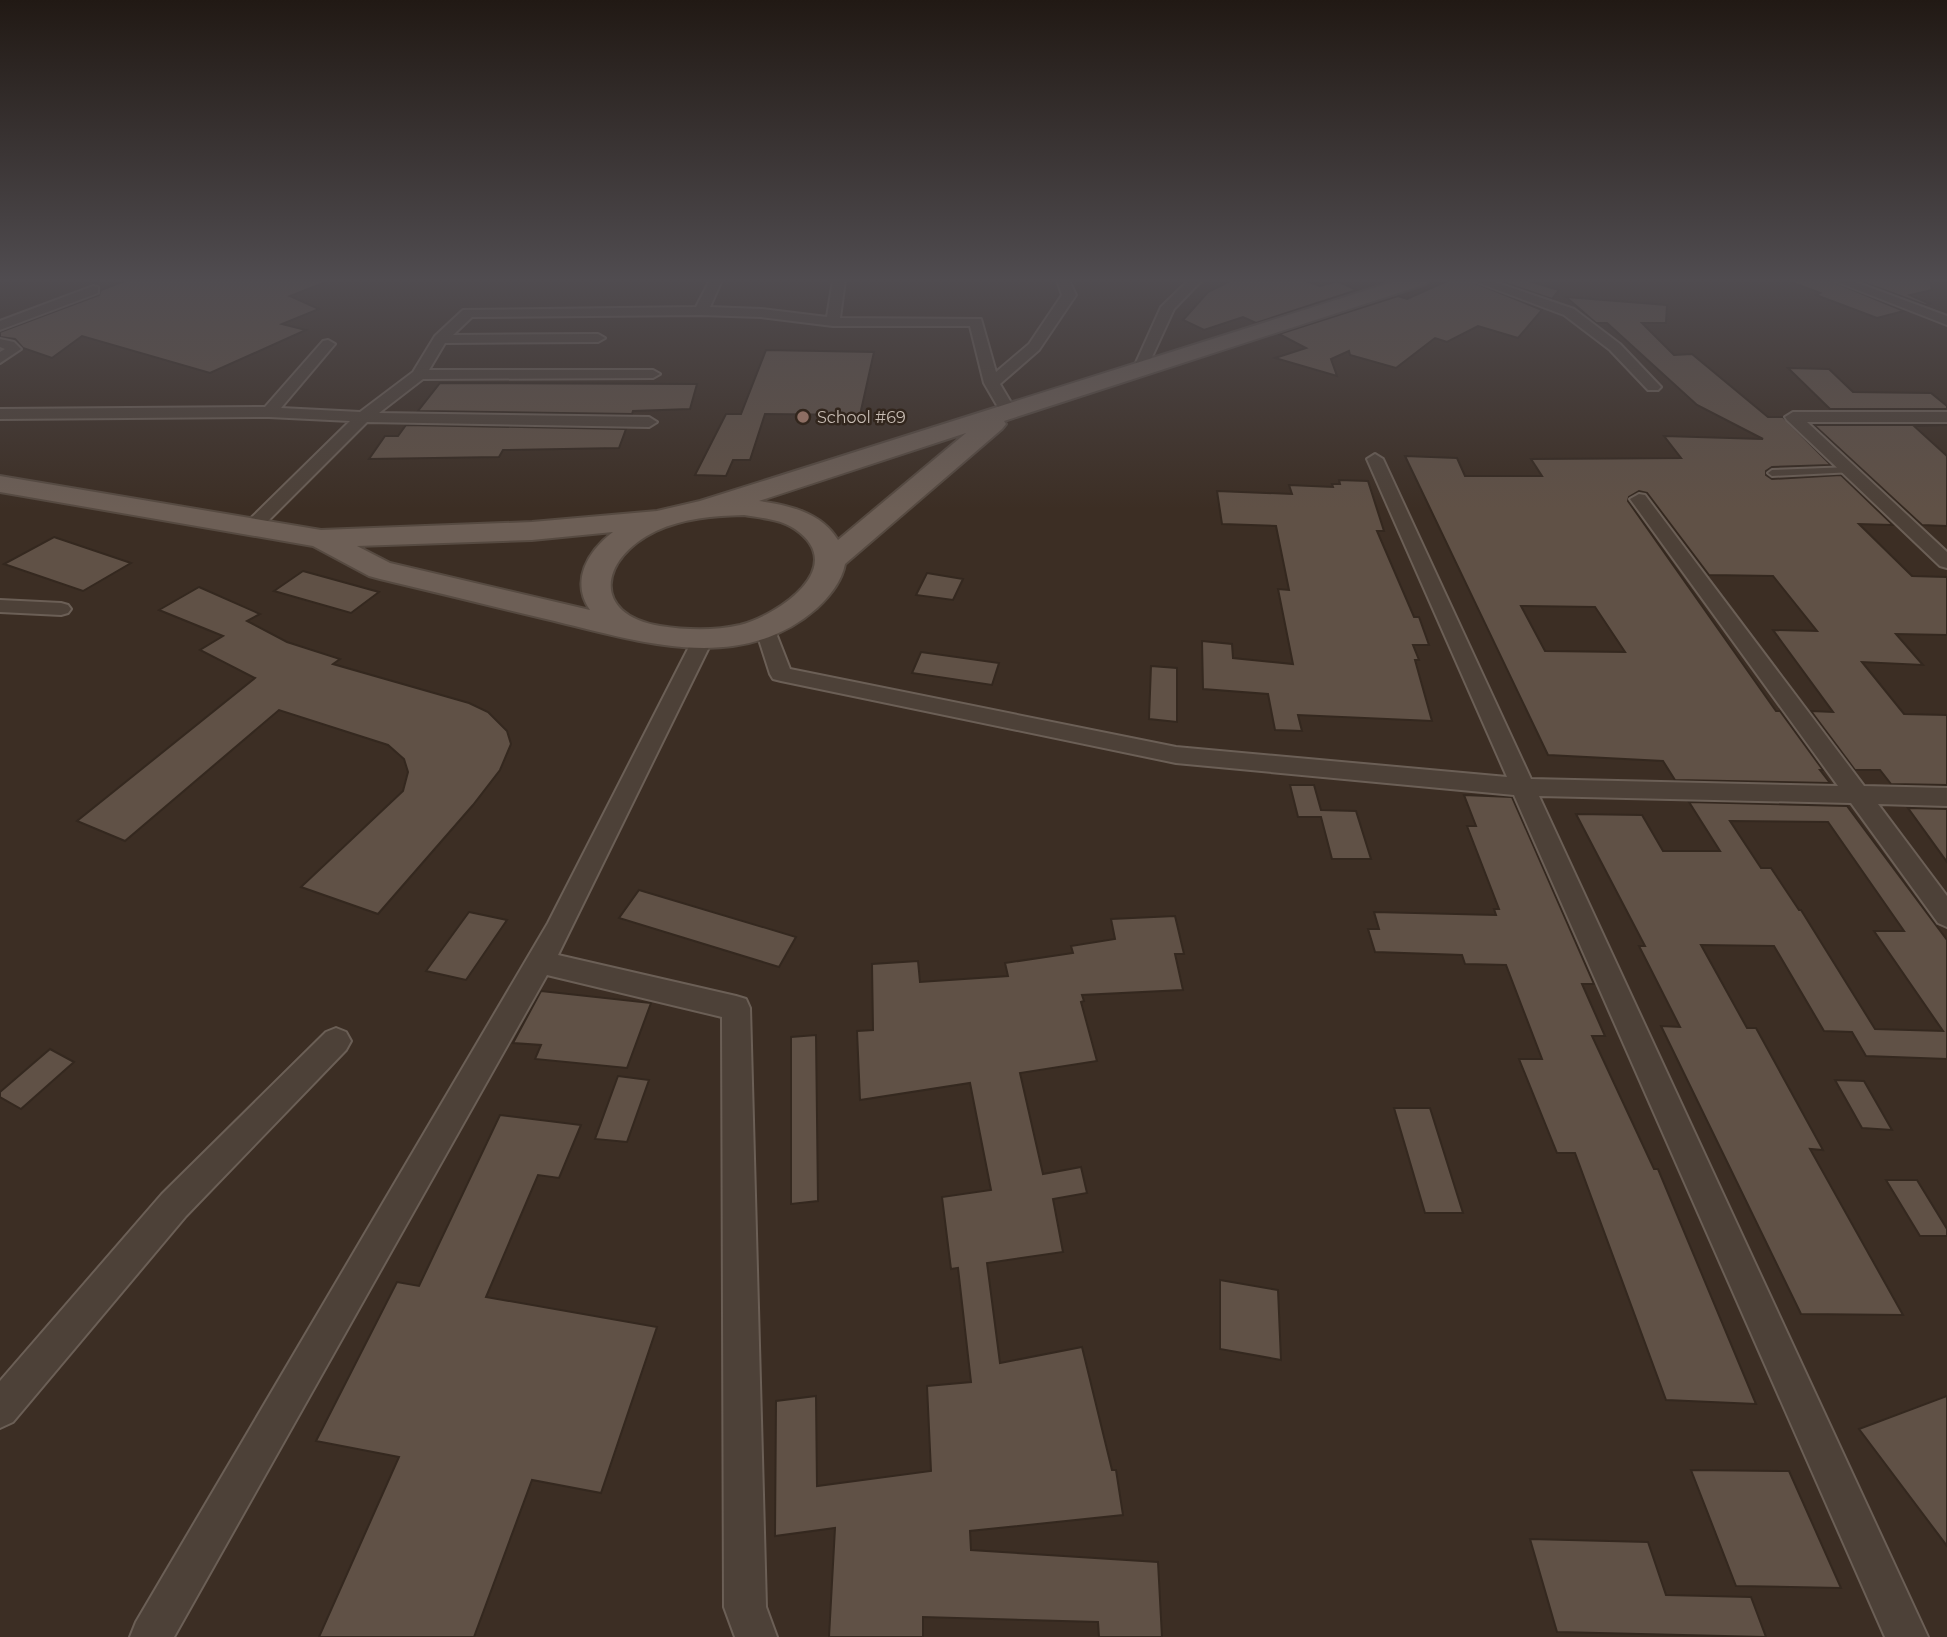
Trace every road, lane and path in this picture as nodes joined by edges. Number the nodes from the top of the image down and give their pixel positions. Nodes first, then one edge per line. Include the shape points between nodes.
1 (317, 356) edge
2 (429, 356) edge
3 (985, 356) edge
4 (1023, 356) edge
5 (1146, 356) edge
6 (1178, 356) edge
7 (1624, 356) edge
8 (1141, 368) junction
9 (653, 374) dead end
10 (419, 375) junction
11 (992, 383) junction
12 (1653, 387) dead end
13 (1009, 411) junction
14 (269, 412) junction
15 (0, 414) edge
16 (363, 417) junction
17 (1947, 417) edge
18 (649, 422) dead end
19 (1375, 459) dead end
20 (1851, 470) junction
21 (1772, 473) dead end
22 (0, 484) edge
23 (1639, 499) dead end
24 (708, 508) junction
25 (659, 519) junction
26 (252, 527) junction
27 (321, 539) junction
28 (831, 560) junction
29 (1947, 562) edge
30 (0, 606) edge
31 (61, 608) dead end
32 (765, 627) junction
33 (671, 638) junction
34 (704, 639) junction
35 (1524, 787) junction
36 (1856, 794) junction
37 (1947, 797) edge
38 (1947, 916) edge
39 (540, 962) junction
40 (336, 1041) dead end
41 (0, 1409) edge
42 (151, 1637) edge
43 (756, 1637) edge
44 (1907, 1637) edge

1 - 14 street
2 - 10 street
3 - 11 street
4 - 11 street
5 - 8 street
6 - 8 main road
7 - 12 street
8 - 13 main road
9 - 10 street
10 - 16 street
11 - 13 street
13 - 24 main road
13 - 28 main road
14 - 15 street
14 - 16 street
16 - 18 street
16 - 26 street
17 - 20 street via 1793,416
19 - 35 street
20 - 21 lane
20 - 29 street
22 - 26 main road
23 - 36 street
24 - 25 main road
24 - 28 main road via 778,512 805,523 824,540
25 - 27 main road via 532,531
25 - 33 main road via 629,534 607,553 596,574 596,596 610,615 627,625
26 - 27 main road
27 - 33 main road via 380,570
28 - 32 main road via 827,579 815,597
30 - 31 street
32 - 34 main road
32 - 35 street via 781,674 1176,755
33 - 34 main road
34 - 39 street
35 - 36 street
35 - 44 street
36 - 37 street
36 - 38 street
39 - 42 street
39 - 43 street via 736,1008 745,1607
40 - 41 street via 174,1205

